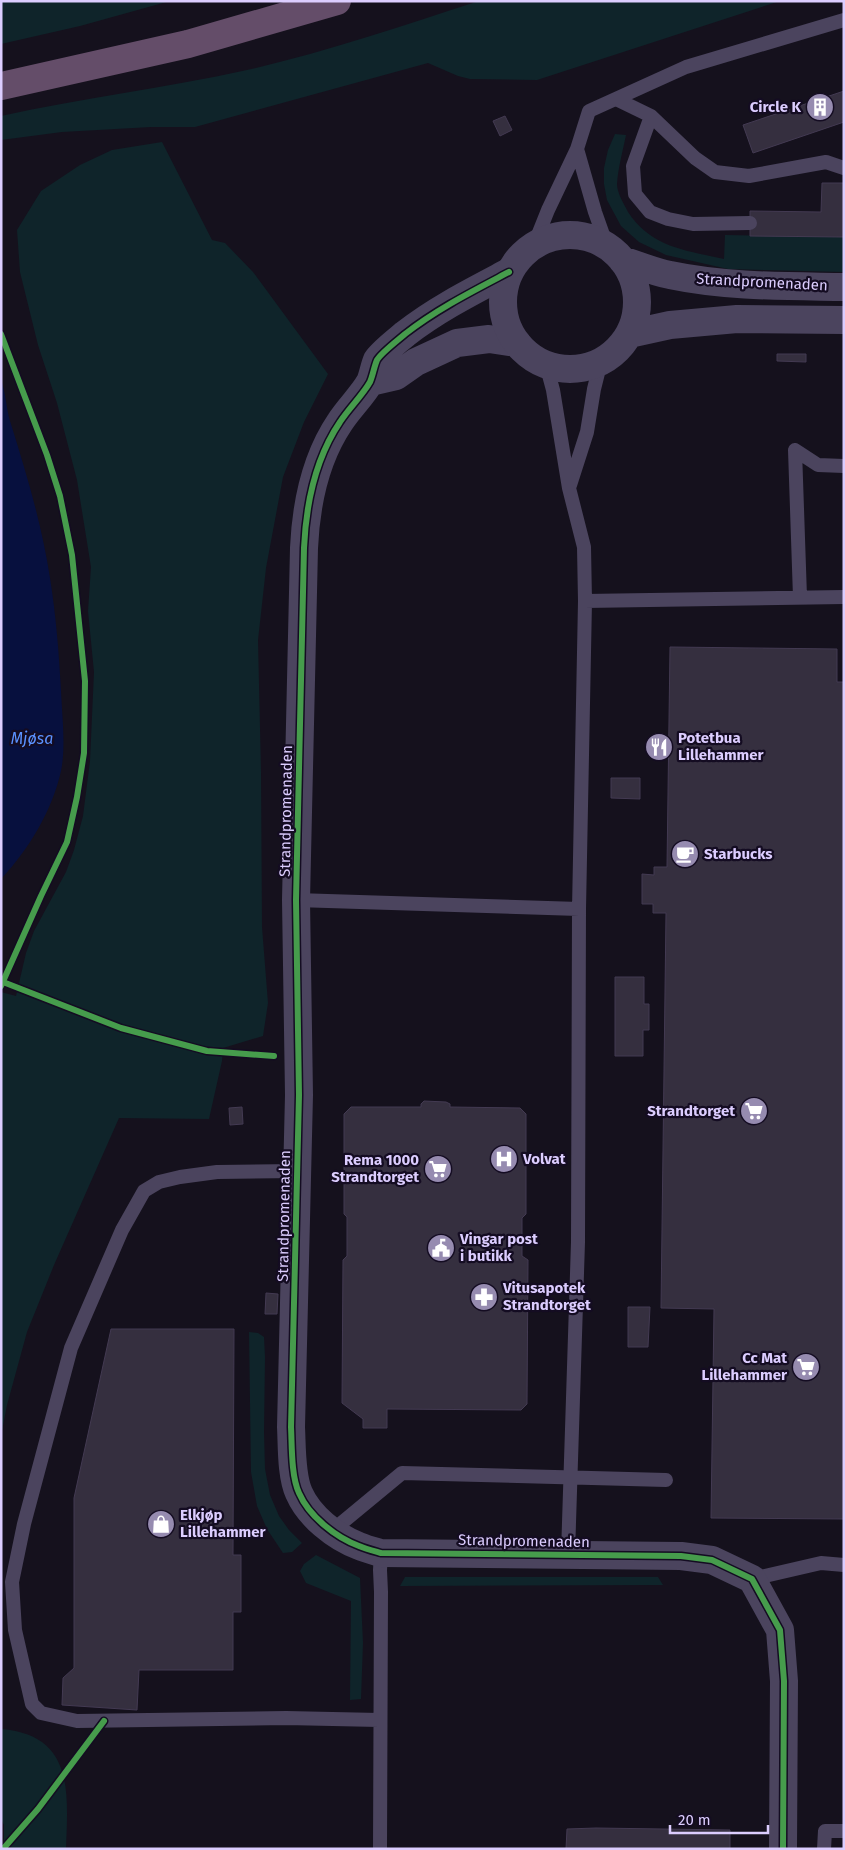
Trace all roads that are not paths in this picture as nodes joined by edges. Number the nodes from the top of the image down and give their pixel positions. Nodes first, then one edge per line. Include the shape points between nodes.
1 (337, 1) edge
2 (843, 21) edge
3 (1, 86) edge
4 (616, 99) junction
5 (651, 116) junction
6 (577, 149) junction
7 (844, 168) edge
8 (750, 223) dead end
9 (534, 245) junction
10 (615, 253) junction
11 (509, 272) junction
12 (844, 287) edge
13 (844, 320) edge
14 (629, 334) junction
15 (517, 343) junction
16 (601, 361) junction
17 (546, 364) junction
18 (370, 382) junction
19 (844, 466) edge
20 (569, 488) junction
21 (800, 597) junction
22 (844, 597) edge
23 (585, 601) junction
24 (296, 900) junction
25 (579, 909) junction
26 (297, 1171) junction
27 (570, 1477) junction
28 (666, 1480) dead end
29 (332, 1531) junction
30 (381, 1553) junction
31 (568, 1554) junction
32 (844, 1565) edge
33 (752, 1579) junction
34 (379, 1720) junction
35 (844, 1831) edge
36 (380, 1849) edge
37 (783, 1849) edge
38 (824, 1849) edge

1 - 3 highway via 188,44
2 - 4 lane via 686,67
4 - 5 lane
4 - 6 lane via 589,111
5 - 7 lane via 695,158 715,172 749,176 826,162
5 - 8 lane via 633,166 635,194 650,212 693,224
6 - 9 lane
6 - 10 lane via 595,212
9 - 10 street via 570,234 590,238
9 - 11 street
10 - 12 street, Strandpromenaden via 668,275 707,281
10 - 14 street via 632,276 637,296
11 - 15 street via 503,290 503,309
11 - 18 street, Strandpromenaden via 430,315 404,335 378,359
13 - 14 street via 737,319 670,325
14 - 16 street
15 - 17 street via 530,356
15 - 18 street via 489,339 457,343 416,362 396,376
16 - 17 street via 582,368 564,369
16 - 20 lane via 587,432
17 - 20 lane
18 - 24 street, Strandpromenaden via 339,422 325,448 316,472 305,523
19 - 21 lane via 818,465 795,450
20 - 23 lane via 584,547
21 - 22 lane
21 - 23 lane
23 - 25 lane
24 - 25 lane
24 - 26 street, Strandpromenaden
25 - 27 lane via 578,1242
26 - 29 street, Strandpromenaden via 293,1462 298,1492 313,1514
26 - 34 lane via 217,1172 159,1182 144,1191 122,1230 71,1348 24,1524 12,1582 15,1630 32,1704 40,1713 77,1721
27 - 28 lane
27 - 29 lane via 402,1473
27 - 31 lane
29 - 30 street, Strandpromenaden via 358,1546
30 - 31 street, Strandpromenaden
30 - 34 lane
31 - 33 street, Strandpromenaden via 681,1556 712,1560
32 - 33 lane via 821,1563
33 - 37 street via 780,1630 784,1681
34 - 36 lane
35 - 38 lane via 825,1831

